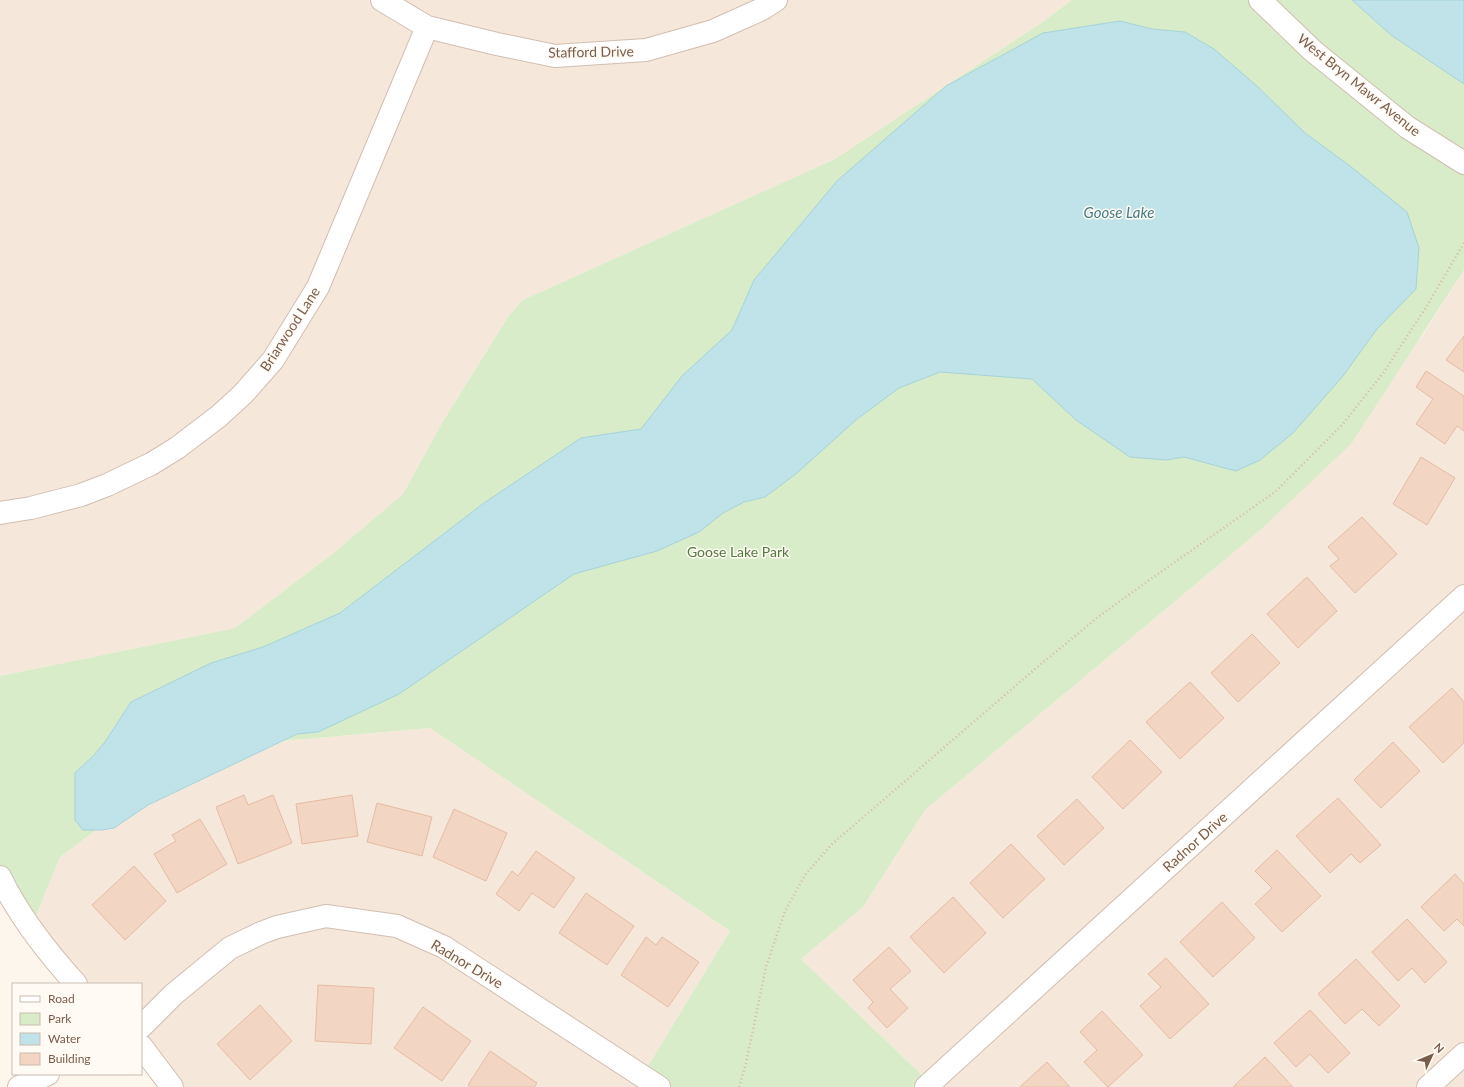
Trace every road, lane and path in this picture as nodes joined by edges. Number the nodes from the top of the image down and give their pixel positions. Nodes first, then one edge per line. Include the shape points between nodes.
1 (382, 0) edge
2 (776, 0) edge
3 (1260, 0) edge
4 (427, 27) junction
5 (1464, 163) edge
6 (1464, 243) edge
7 (0, 513) edge
8 (1464, 596) edge
9 (0, 877) edge
10 (75, 983) edge
11 (142, 1026) edge
12 (142, 1047) edge
13 (1464, 1054) edge
14 (46, 1075) edge
15 (19, 1087) edge
16 (172, 1087) edge
17 (659, 1087) edge
18 (739, 1087) edge
19 (926, 1087) edge
20 (1428, 1087) edge

1 - 4 street, Stafford Drive
2 - 4 street, Stafford Drive via 713,31 646,50 555,56
3 - 5 street, West Bryn Mawr Avenue via 1330,65 1408,127
4 - 7 street, Briarwood Lane via 318,287 273,360 243,394 219,416 151,464 81,495
6 - 18 path via 1384,372 1342,425 1275,492 1098,618 1035,669 831,845 805,875 785,911 766,967
8 - 19 street, Radnor Drive
9 - 10 street via 37,937
11 - 17 street, Radnor Drive via 174,994 230,948 277,927 326,916 397,926 444,947
12 - 16 street
13 - 20 street
14 - 15 street

